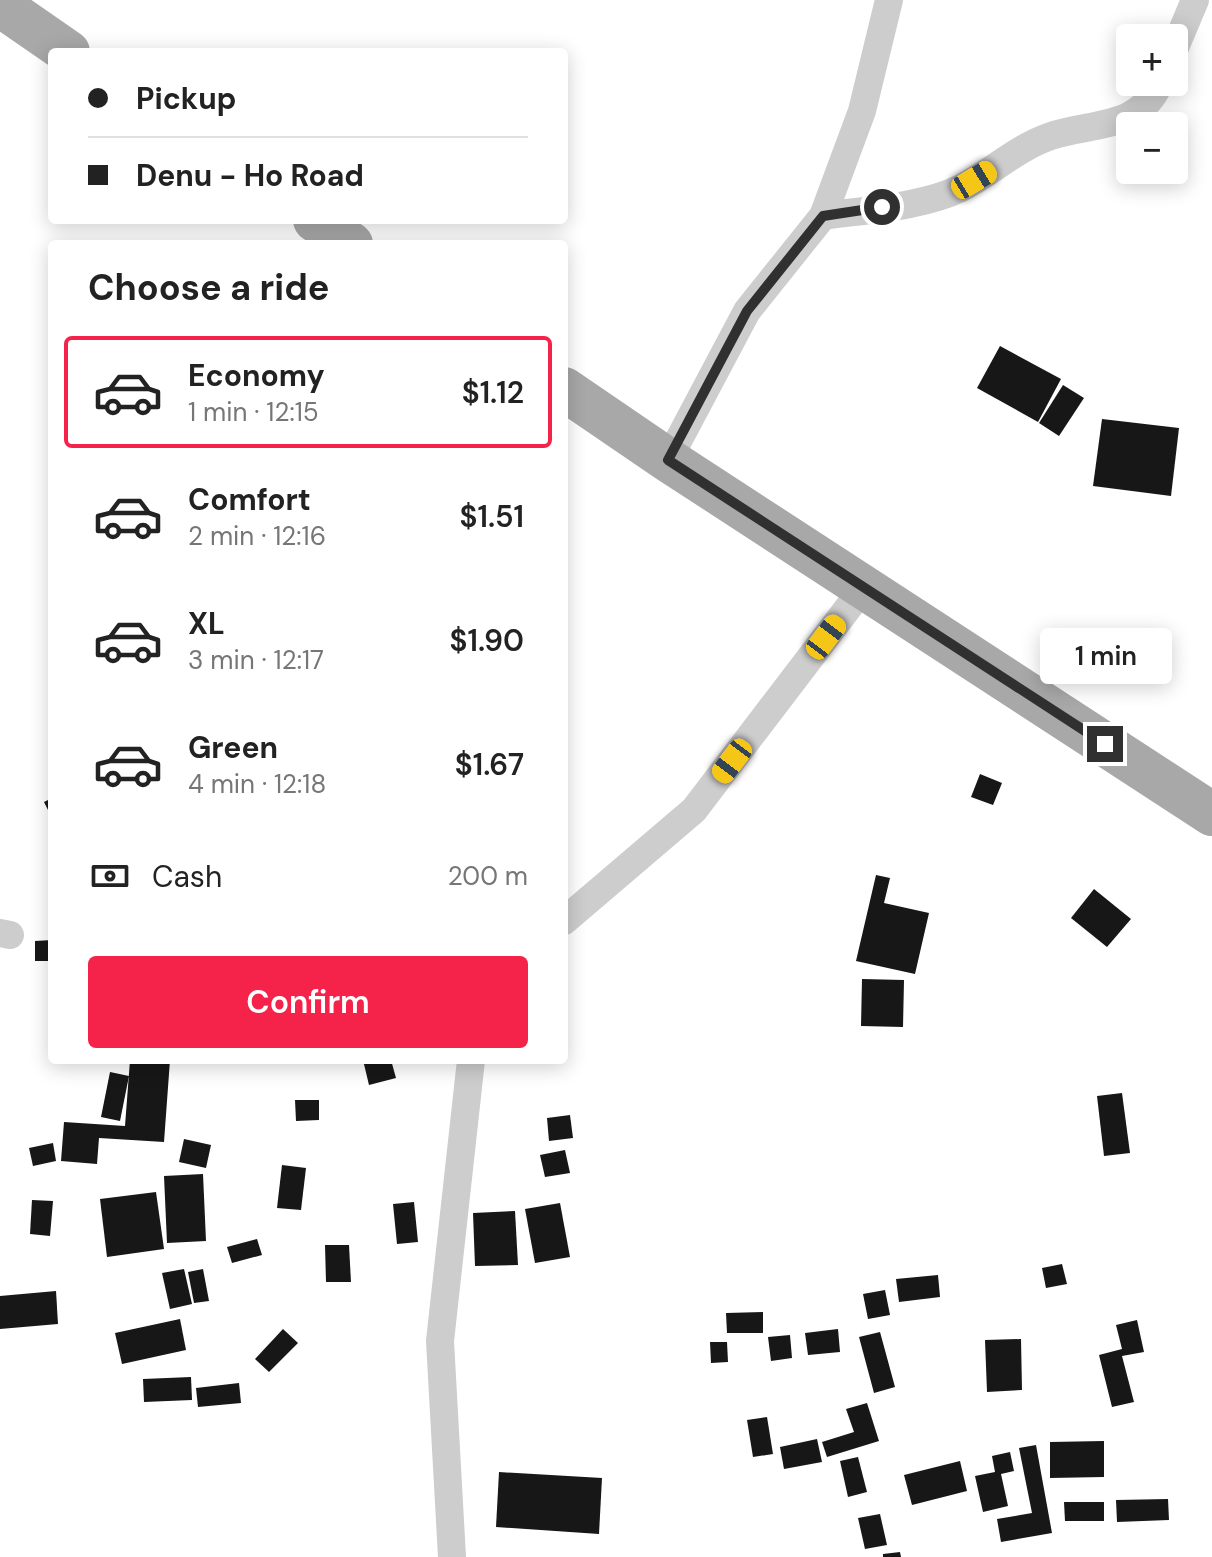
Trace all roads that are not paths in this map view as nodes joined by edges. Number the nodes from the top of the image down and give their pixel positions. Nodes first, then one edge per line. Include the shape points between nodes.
1 (889, 0) edge
2 (1195, 0) edge
3 (0, 5) edge
4 (1185, 24) edge
5 (62, 48) edge
6 (1153, 96) edge
7 (823, 216) junction
8 (321, 224) edge
9 (345, 240) edge
10 (568, 392) edge
11 (668, 460) junction
12 (864, 587) junction
13 (1212, 814) edge
14 (568, 918) edge
15 (471, 1064) edge
16 (452, 1557) edge

1 - 7 street via 862,111
2 - 4 street
3 - 5 main road
6 - 7 street via 1139,112 1116,122 1030,145 959,189
7 - 11 street via 747,311
8 - 9 main road
10 - 11 main road
11 - 12 main road
12 - 13 main road
12 - 14 street via 694,810
15 - 16 street via 440,1341

